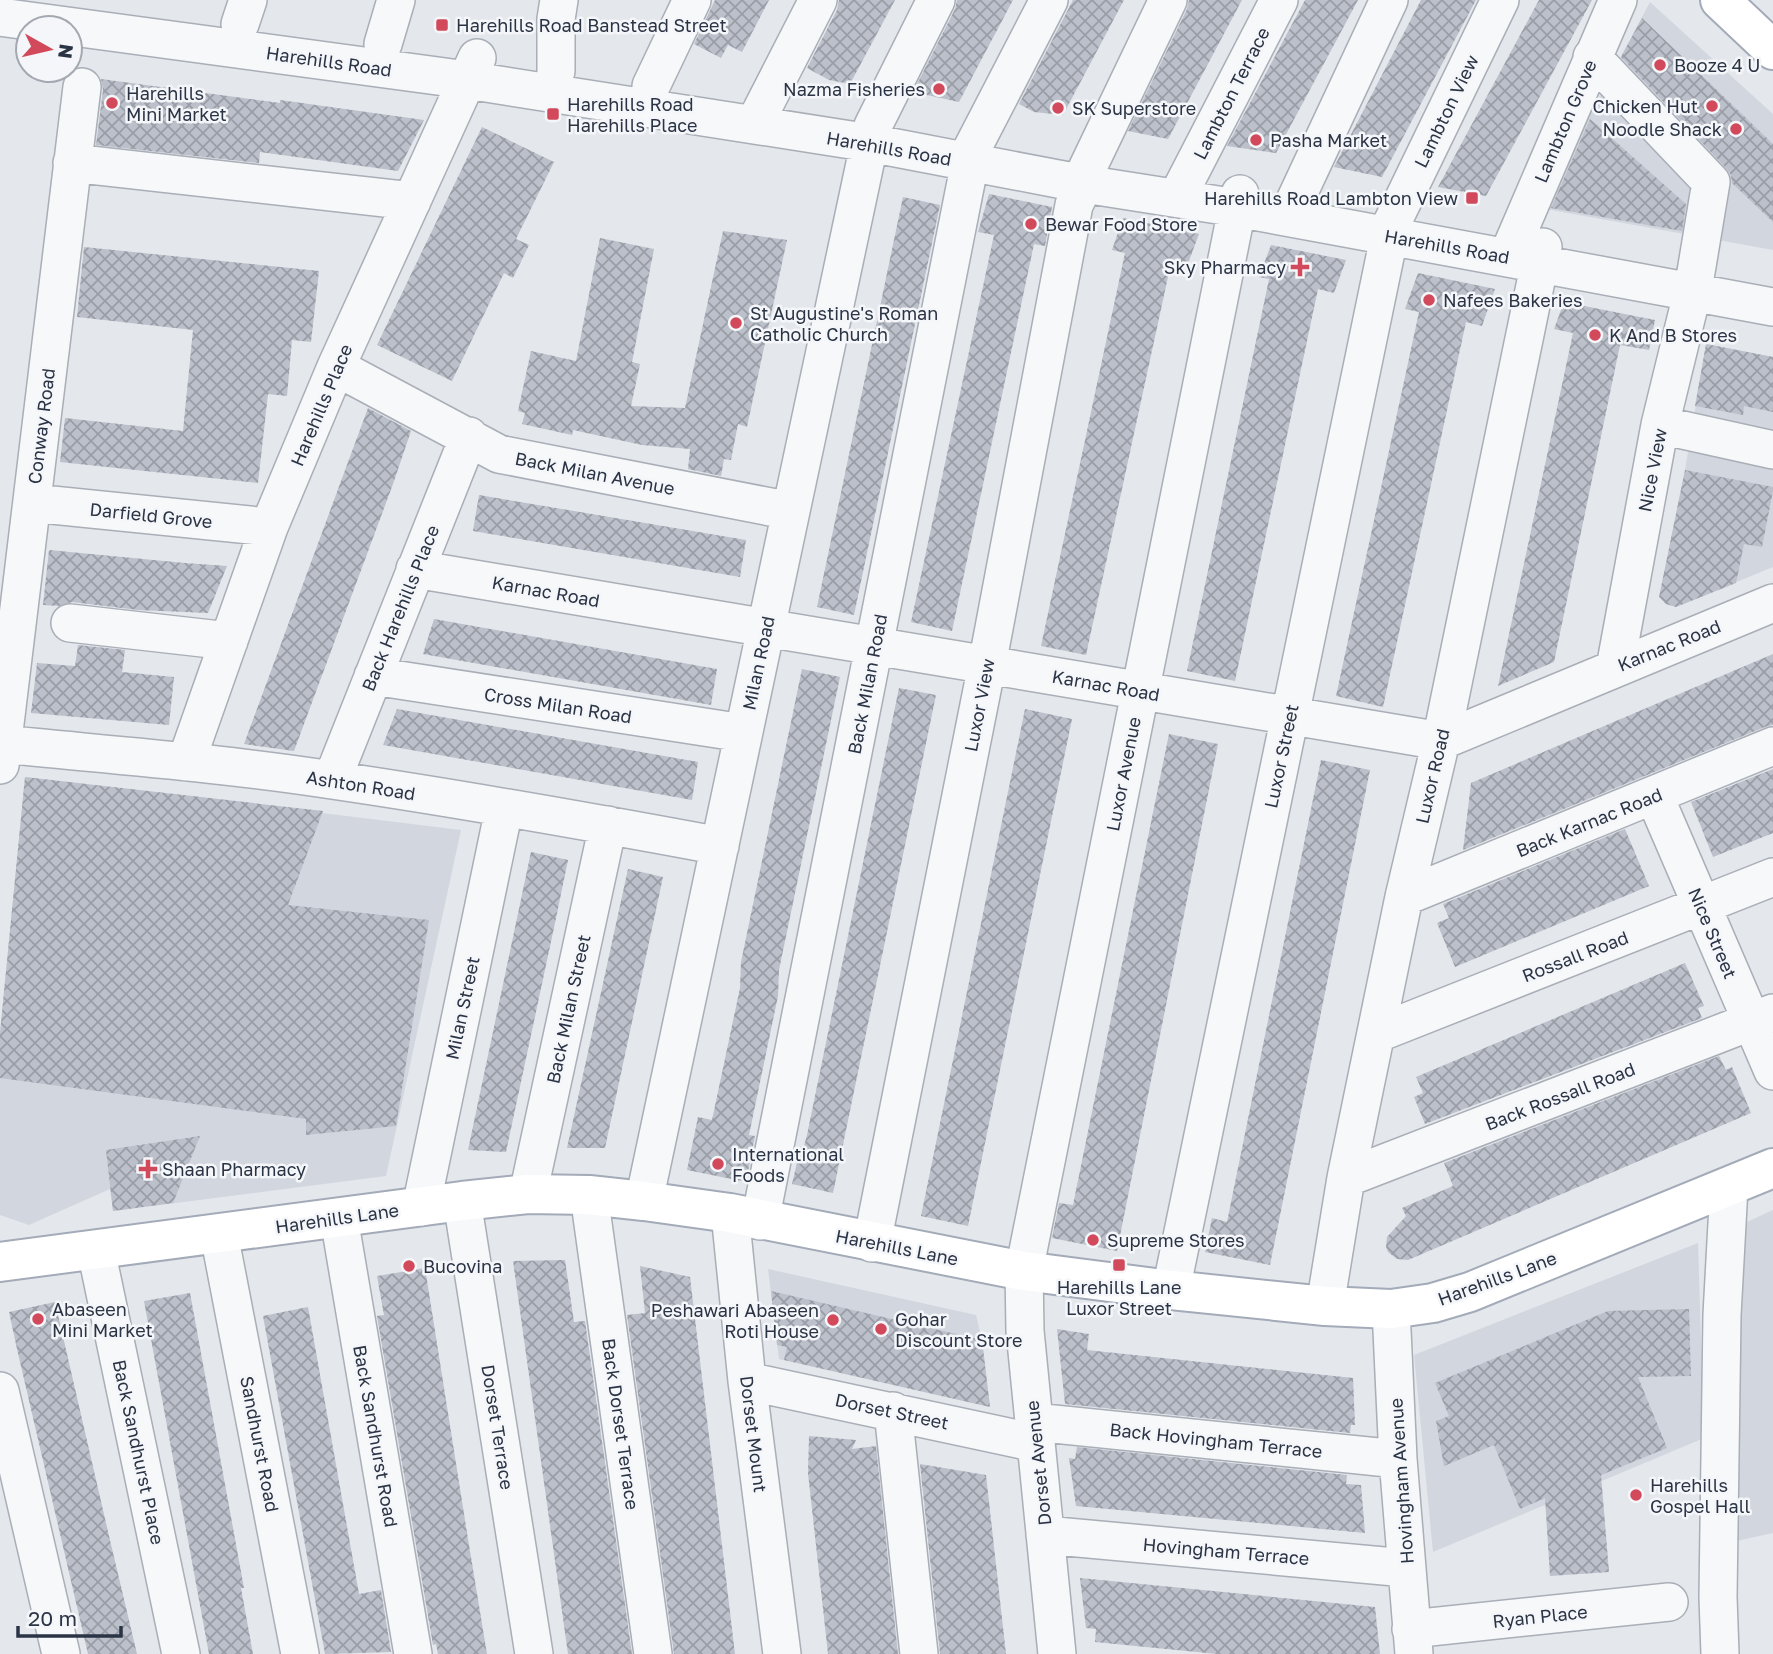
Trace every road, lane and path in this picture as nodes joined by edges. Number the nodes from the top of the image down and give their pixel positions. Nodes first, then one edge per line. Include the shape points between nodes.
1 (41, 0) edge
2 (396, 0) edge
3 (692, 0) edge
4 (818, 0) edge
5 (936, 0) edge
6 (1049, 0) edge
7 (1168, 0) edge
8 (1279, 0) edge
9 (1389, 0) edge
10 (1500, 0) edge
11 (1618, 0) edge
12 (1720, 0) edge
13 (116, 4) edge
14 (558, 9) edge
15 (244, 12) edge
16 (0, 17) edge
17 (383, 44) junction
18 (1773, 50) edge
19 (1592, 57) junction
20 (472, 69) junction
21 (556, 71) junction
22 (82, 86) dead end
23 (651, 86) junction
24 (759, 116) junction
25 (871, 135) junction
26 (972, 155) junction
27 (72, 163) junction
28 (1085, 176) junction
29 (1183, 186) junction
30 (412, 201) junction
31 (1239, 201) junction
32 (1293, 205) junction
33 (1391, 229) junction
34 (1532, 251) junction
35 (1694, 282) junction
36 (1773, 288) edge
37 (1773, 307) edge
38 (335, 367) junction
39 (1660, 425) junction
40 (469, 436) junction
41 (1773, 450) edge
42 (32, 503) junction
43 (791, 511) junction
44 (269, 527) junction
45 (415, 569) junction
46 (1773, 603) edge
47 (70, 623) dead end
48 (766, 628) junction
49 (229, 641) junction
50 (874, 646) junction
51 (987, 665) junction
52 (1615, 667) junction
53 (373, 676) junction
54 (1140, 691) junction
55 (1289, 716) junction
56 (743, 733) junction
57 (1441, 741) junction
58 (1773, 746) edge
59 (1, 751) edge
60 (186, 762) junction
61 (332, 780) junction
62 (1654, 795) junction
63 (504, 809) junction
64 (608, 825) junction
65 (720, 846) junction
66 (1773, 877) edge
67 (1404, 897) junction
68 (1702, 906) junction
69 (1762, 1018) edge
70 (1376, 1034) junction
71 (1773, 1071) edge
72 (1773, 1167) edge
73 (1346, 1178) junction
74 (1729, 1186) junction
75 (528, 1194) junction
76 (589, 1195) junction
77 (644, 1200) junction
78 (462, 1201) junction
79 (421, 1207) junction
80 (745, 1217) junction
81 (339, 1218) junction
82 (219, 1234) junction
83 (872, 1243) junction
84 (96, 1250) junction
85 (0, 1262) edge
86 (1024, 1271) junction
87 (1171, 1290) junction
88 (1325, 1306) junction
89 (1391, 1309) junction
90 (747, 1381) junction
91 (0, 1391) edge
92 (893, 1411) junction
93 (1035, 1432) junction
94 (1398, 1459) junction
95 (1045, 1535) junction
96 (1406, 1568) junction
97 (1669, 1602) dead end
98 (1412, 1641) edge
99 (61, 1654) edge
100 (181, 1654) edge
101 (300, 1654) edge
102 (413, 1654) edge
103 (534, 1654) edge
104 (653, 1654) edge
105 (782, 1654) edge
106 (919, 1654) edge
107 (1057, 1654) edge
108 (1720, 1654) edge

1 - 13 street, Harehills Road
2 - 17 street
3 - 23 street
4 - 24 street
5 - 25 street, Milan Road
6 - 26 street, Back Milan Road
7 - 28 street, Luxor View
8 - 29 street, Lambton Terrace
9 - 32 street
10 - 33 street, Lambton View
11 - 19 street, Lambton Grove
12 - 18 main road
13 - 15 street, Harehills Road
14 - 21 street
15 - 17 street, Harehills Road
16 - 20 street, Harehills Road
17 - 20 street, Harehills Road
19 - 34 street, Lambton Grove
19 - 35 street, Nice View via 1711,182
20 - 21 street, Harehills Road
20 - 24 street, Harehills Road
20 - 30 street, Harehills Place
21 - 23 street, Harehills Road
22 - 27 street, Conway Road
23 - 24 street, Harehills Road
24 - 25 street, Harehills Road
25 - 26 street, Harehills Road
25 - 43 street, Milan Road
26 - 28 street, Harehills Road
26 - 50 street, Back Milan Road
27 - 30 street
27 - 42 street, Conway Road
28 - 29 street, Harehills Road
28 - 31 street, Harehills Road
28 - 51 street, Luxor View via 1074,205
29 - 31 street, Harehills Road
30 - 38 street, Harehills Place
31 - 32 street, Harehills Road
31 - 33 street, Harehills Road
31 - 54 street, Luxor Avenue
32 - 33 street, Harehills Road
33 - 34 street, Harehills Road
33 - 55 street, Luxor Street
34 - 35 street, Harehills Road
34 - 57 street, Luxor Road
35 - 36 street, Harehills Road
35 - 37 street, Harehills Road
35 - 39 street, Nice View
38 - 40 street, Back Milan Avenue
38 - 44 street, Harehills Place
39 - 41 street
39 - 52 street, Nice View
40 - 43 street, Back Milan Avenue via 499,454
40 - 45 street, Back Harehills Place
42 - 44 street, Darfield Grove
42 - 59 street, Conway Road
43 - 48 street, Milan Road
44 - 49 street, Harehills Place
45 - 48 street, Karnac Road
45 - 53 street, Back Harehills Place
46 - 52 street, Karnac Road
47 - 49 street
48 - 50 street, Karnac Road
48 - 56 street, Milan Road
49 - 60 street, Harehills Place
50 - 51 street, Karnac Road
50 - 80 street, Back Milan Road
51 - 54 street, Karnac Road
51 - 83 street, Luxor View
52 - 57 street, Karnac Road
53 - 56 street, Cross Milan Road
53 - 61 street, Back Harehills Place
54 - 55 street, Karnac Road
54 - 86 street, Luxor Avenue
55 - 57 street, Karnac Road
55 - 87 street, Luxor Street
56 - 65 street, Milan Road
57 - 67 street, Luxor Road
58 - 62 street, Back Karnac Road
59 - 60 street, Ashton Road
60 - 61 street, Ashton Road
61 - 63 street, Ashton Road
62 - 67 street, Back Karnac Road
62 - 68 street, Nice Street
63 - 64 street, Ashton Road
63 - 79 street, Milan Street
64 - 65 street, Ashton Road
64 - 75 street, Back Milan Street
65 - 77 street, Milan Road
66 - 68 street, Rossall Road
67 - 70 street, Luxor Road
68 - 69 street, Nice Street
68 - 70 street, Rossall Road
69 - 71 street, Nice Street
69 - 73 street, Back Rossall Road
70 - 73 street, Luxor Road
72 - 74 main road, Harehills Lane
73 - 88 street, Luxor Road
74 - 89 main road, Harehills Lane via 1470,1292
74 - 108 street via 1722,1315
75 - 76 main road, Harehills Lane
75 - 78 main road, Harehills Lane
76 - 77 main road, Harehills Lane
76 - 104 street, Back Dorset Terrace
77 - 80 main road, Harehills Lane
78 - 79 main road, Harehills Lane
78 - 103 street, Dorset Terrace
79 - 81 main road, Harehills Lane
80 - 83 main road, Harehills Lane
80 - 90 street, Dorset Mount
81 - 82 main road, Harehills Lane
81 - 102 street, Back Sandhurst Road
82 - 84 main road, Harehills Lane
82 - 101 street, Sandhurst Road
83 - 86 main road, Harehills Lane
84 - 85 main road, Harehills Lane
84 - 100 street, Back Sandhurst Place
86 - 87 main road, Harehills Lane
86 - 93 street, Dorset Avenue
87 - 88 main road, Harehills Lane
88 - 89 main road, Harehills Lane
89 - 94 street, Hovingham Avenue
90 - 92 street, Dorset Street
90 - 105 street, Dorset Mount
91 - 99 street
92 - 93 street, Dorset Street
92 - 106 street
93 - 94 street, Back Hovingham Terrace
93 - 95 street, Dorset Avenue
94 - 96 street, Hovingham Avenue
95 - 96 street, Hovingham Terrace
95 - 107 street, Dorset Avenue
96 - 98 street, Hovingham Avenue
97 - 98 street, Ryan Place

